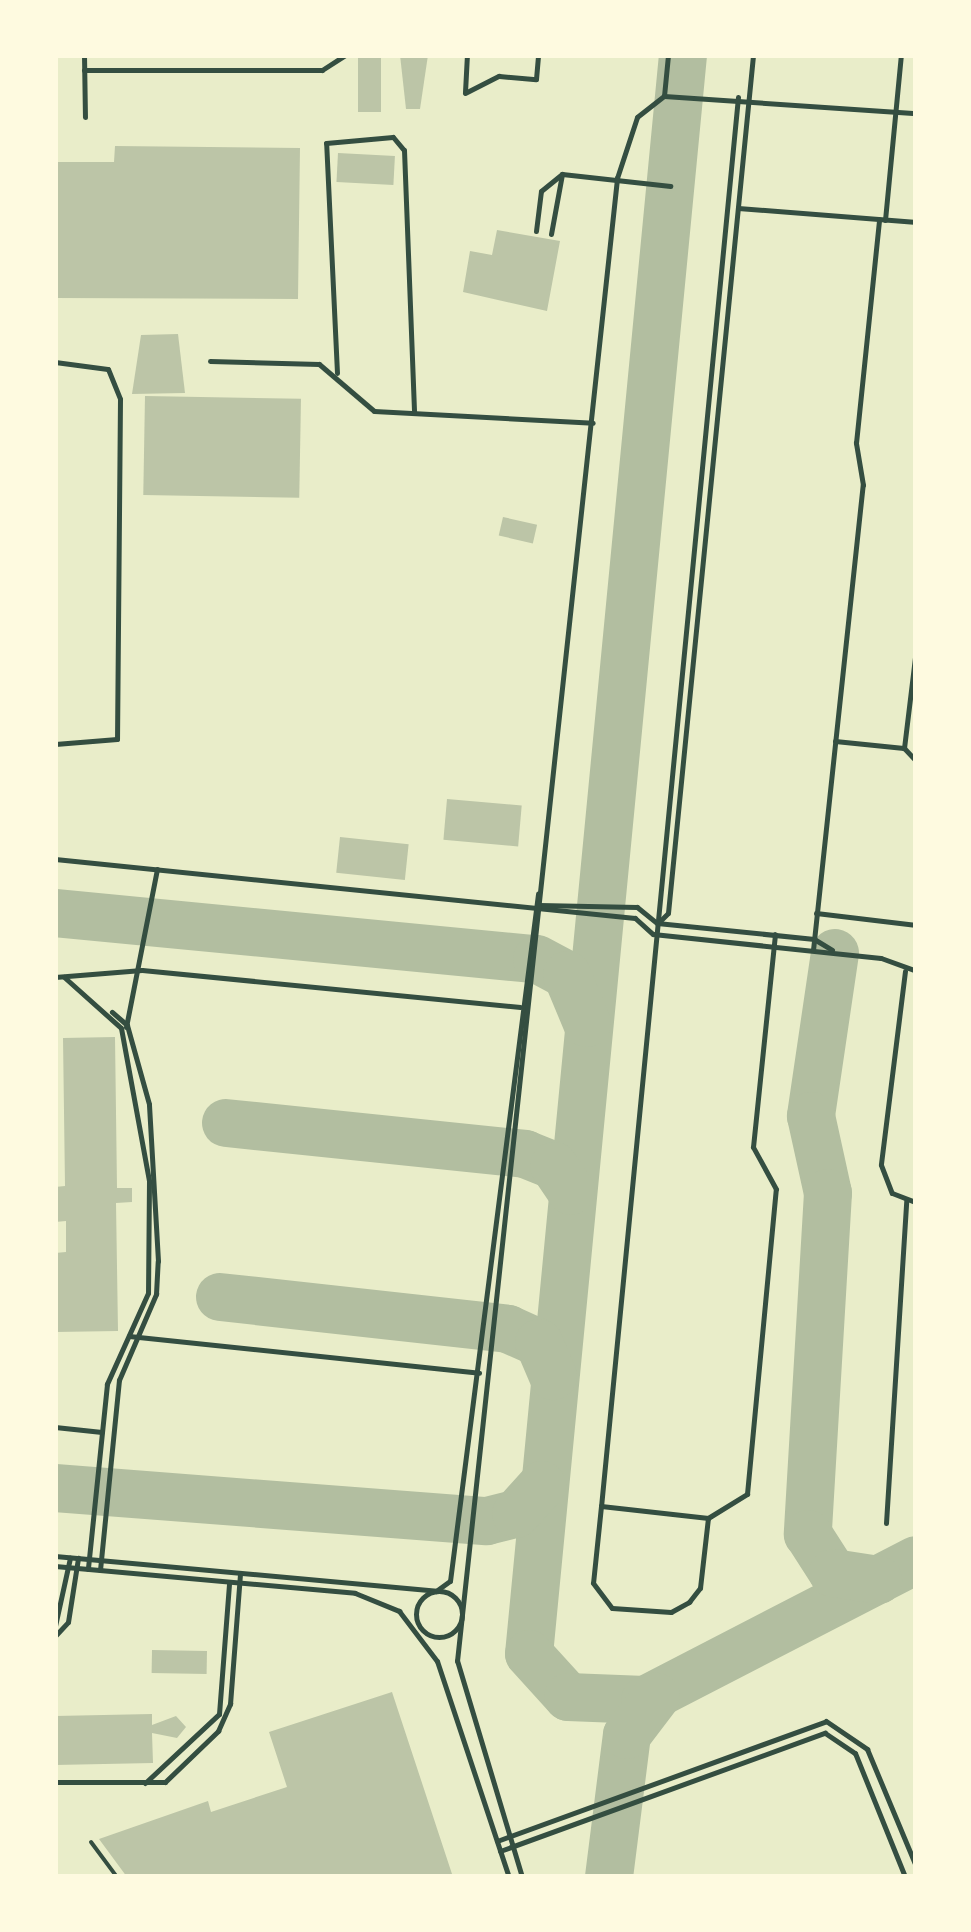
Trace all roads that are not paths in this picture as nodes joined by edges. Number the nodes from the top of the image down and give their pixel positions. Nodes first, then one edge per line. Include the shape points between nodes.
1 (84, 55) edge
2 (344, 55) edge
3 (467, 55) edge
4 (538, 55) edge
5 (668, 55) edge
6 (753, 55) edge
7 (901, 55) edge
8 (84, 70) junction
9 (664, 96) junction
10 (738, 97) junction
11 (748, 98) junction
12 (896, 112) junction
13 (916, 114) edge
14 (85, 117) dead end
15 (562, 174) junction
16 (617, 178) junction
17 (670, 186) dead end
18 (738, 208) junction
19 (882, 220) junction
20 (916, 222) edge
21 (536, 231) dead end
22 (551, 234) dead end
23 (210, 361) dead end
24 (55, 362) edge
25 (337, 373) junction
26 (414, 414) junction
27 (593, 422) junction
28 (916, 649) edge
29 (835, 741) junction
30 (55, 744) edge
31 (904, 748) junction
32 (916, 761) edge
33 (55, 858) edge
34 (157, 869) junction
35 (536, 906) junction
36 (816, 913) junction
37 (658, 924) junction
38 (916, 924) edge
39 (653, 934) junction
40 (775, 934) junction
41 (814, 938) junction
42 (774, 945) junction
43 (813, 950) junction
44 (835, 952) junction
45 (142, 970) junction
46 (905, 970) junction
47 (916, 972) edge
48 (55, 977) edge
49 (64, 977) junction
50 (97, 999) junction
51 (524, 1007) junction
52 (126, 1025) junction
53 (126, 1048) junction
54 (906, 1200) junction
55 (916, 1202) edge
56 (129, 1336) junction
57 (138, 1337) junction
58 (479, 1373) junction
59 (488, 1374) junction
60 (55, 1427) edge
61 (102, 1432) junction
62 (601, 1506) junction
63 (708, 1518) junction
64 (886, 1523) dead end
65 (55, 1556) edge
66 (70, 1558) junction
67 (78, 1558) junction
68 (89, 1560) junction
69 (101, 1560) junction
70 (55, 1566) edge
71 (68, 1567) junction
72 (77, 1568) junction
73 (88, 1569) junction
74 (100, 1570) junction
75 (230, 1572) junction
76 (240, 1573) junction
77 (229, 1582) junction
78 (239, 1582) junction
79 (436, 1591) junction
80 (462, 1619) junction
81 (55, 1626) edge
82 (424, 1632) junction
83 (55, 1636) edge
84 (55, 1782) edge
85 (142, 1784) junction
86 (508, 1837) junction
87 (497, 1841) junction
88 (512, 1846) junction
89 (500, 1851) junction
90 (916, 1866) edge
91 (509, 1877) edge
92 (522, 1877) edge
93 (905, 1877) edge

1 - 8 lane
2 - 8 lane via 322,70
3 - 4 lane via 465,93 499,76 536,79
5 - 9 lane
6 - 11 lane
7 - 12 lane
8 - 14 lane
9 - 10 lane
9 - 16 lane via 637,118
10 - 11 lane
10 - 37 lane
11 - 12 lane
11 - 18 lane
12 - 13 lane
12 - 19 lane
15 - 16 lane
15 - 21 lane via 542,191
15 - 22 lane
16 - 17 lane
16 - 27 lane
18 - 19 lane
18 - 37 lane via 668,913
19 - 20 lane
19 - 29 lane via 856,443 861,507
23 - 25 lane via 319,364
24 - 30 lane via 108,369 120,399 117,739
25 - 26 lane via 374,412
25 - 26 lane via 326,143 393,137 404,150
26 - 27 lane
27 - 35 lane
28 - 31 lane
29 - 31 lane
29 - 36 lane
31 - 32 lane
33 - 34 lane
34 - 35 lane
34 - 45 lane
35 - 37 lane via 637,907
35 - 39 lane via 635,918
35 - 51 lane
36 - 38 lane
36 - 41 lane
37 - 39 lane
37 - 40 lane
39 - 42 lane
39 - 62 lane
40 - 41 lane
40 - 42 lane
41 - 43 lane
41 - 44 lane
42 - 43 lane
42 - 63 lane via 753,1147 776,1189 750,1482 739,1505
43 - 44 lane
44 - 46 lane
45 - 49 lane
45 - 51 lane
45 - 52 lane
46 - 47 lane
46 - 54 lane via 881,1165
48 - 49 lane
49 - 50 lane
50 - 52 lane
50 - 53 lane
51 - 58 lane
51 - 59 lane
52 - 53 lane
52 - 57 lane via 158,1177 156,1294
53 - 56 lane via 149,1197 148,1294
54 - 55 lane
54 - 64 lane
56 - 57 lane
56 - 61 lane via 107,1384
57 - 58 lane
57 - 69 lane via 119,1380
58 - 59 lane
58 - 79 lane via 457,1565
59 - 80 lane
60 - 61 lane
61 - 68 lane
62 - 63 lane
62 - 63 lane via 593,1583 612,1608 671,1612 689,1602 700,1588
65 - 66 lane
66 - 67 lane
66 - 71 lane
67 - 68 lane
67 - 72 lane
68 - 69 lane
68 - 73 lane
69 - 74 lane
69 - 75 lane
70 - 71 lane
71 - 72 lane
71 - 81 lane
72 - 73 lane
72 - 83 lane via 68,1622
73 - 74 lane
74 - 77 lane
75 - 76 lane
75 - 77 lane
76 - 78 lane
76 - 79 lane
77 - 78 lane
77 - 85 lane via 219,1714
78 - 82 lane via 355,1593
78 - 85 lane via 224,1723 176,1775
79 - 80 lane via 457,1598
79 - 82 lane via 416,1610
80 - 82 lane via 447,1637
80 - 86 lane via 458,1680
82 - 87 lane
84 - 85 lane
86 - 87 lane
86 - 88 lane
86 - 90 lane via 826,1721 867,1750
87 - 89 lane
88 - 89 lane
88 - 92 lane
88 - 93 lane via 825,1732 855,1753
89 - 91 lane

